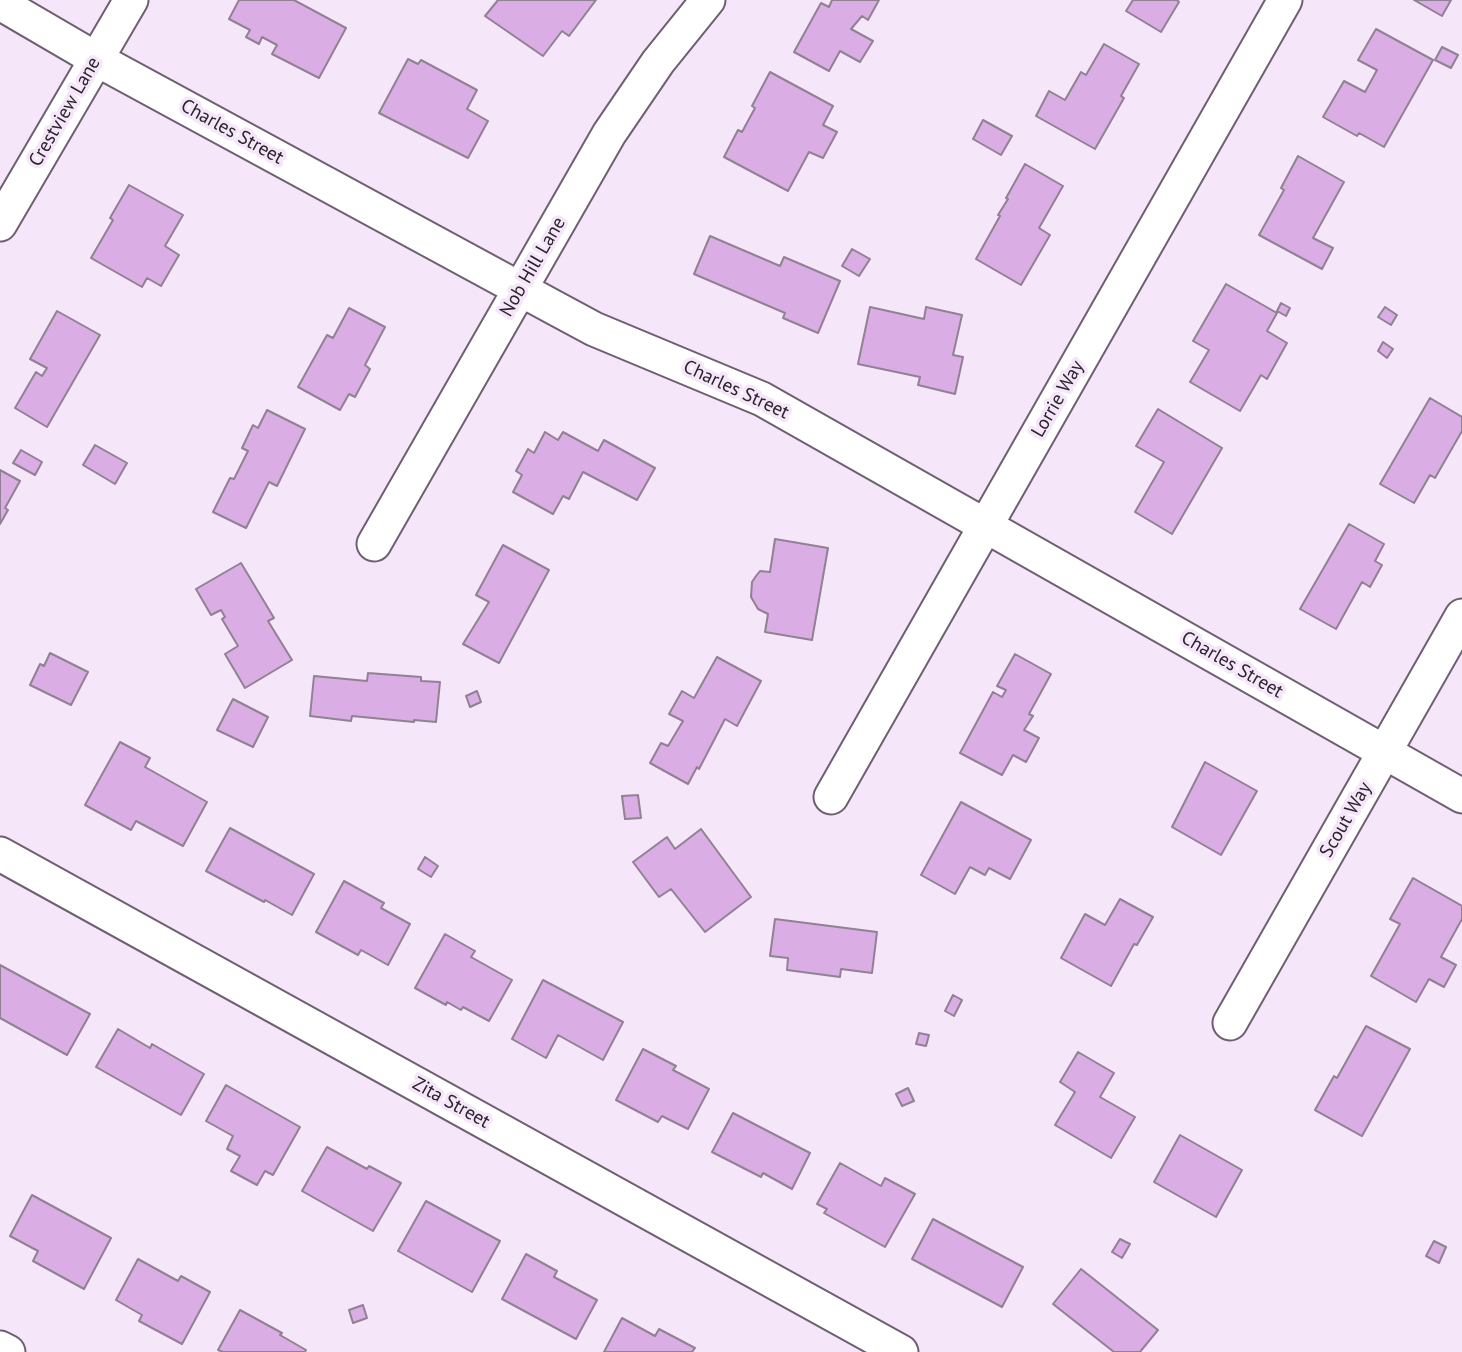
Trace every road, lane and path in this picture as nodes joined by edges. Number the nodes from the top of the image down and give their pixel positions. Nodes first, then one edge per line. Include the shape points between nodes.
1 (131, 0) edge
2 (708, 0) edge
3 (1286, 0) edge
4 (0, 4) edge
5 (96, 59) junction
6 (0, 224) edge
7 (519, 290) junction
8 (986, 526) junction
9 (374, 544) dead end
10 (1462, 616) edge
11 (1384, 752) junction
12 (1462, 796) edge
13 (831, 797) dead end
14 (0, 854) edge
15 (1230, 1023) dead end
16 (0, 1348) edge
17 (8, 1352) edge
18 (901, 1352) edge

1 - 5 street, Crestview Lane
2 - 7 street, Nob Hill Lane via 609,134
3 - 8 street, Lorrie Way
4 - 5 street, Charles Street
5 - 6 street, Crestview Lane
5 - 7 street, Charles Street
7 - 8 street, Charles Street via 594,328 762,399
7 - 9 street, Nob Hill Lane
8 - 11 street, Charles Street
8 - 13 street, Lorrie Way
10 - 11 street, Scout Way
11 - 12 street, Charles Street
11 - 15 street, Scout Way
14 - 18 street, Zita Street
16 - 17 street

